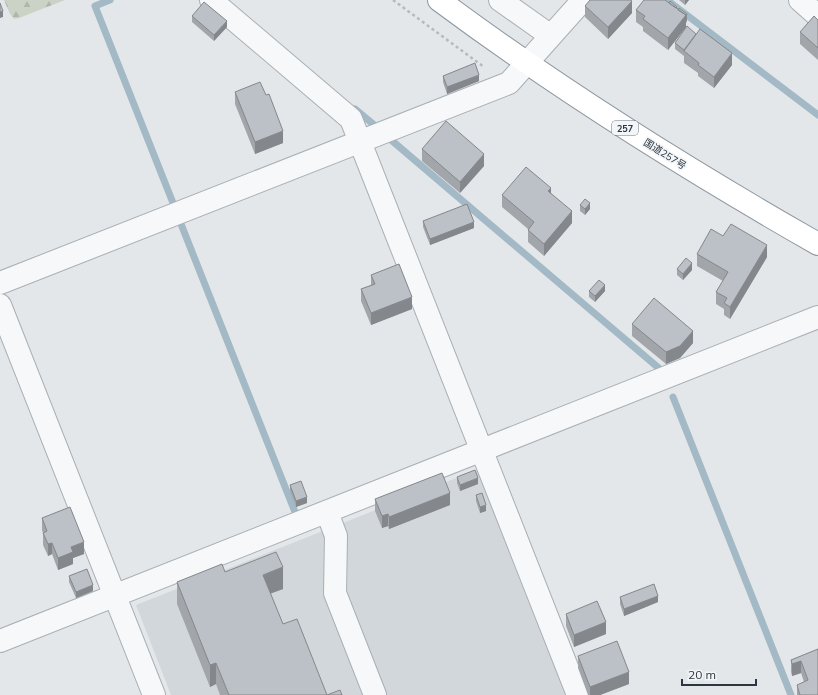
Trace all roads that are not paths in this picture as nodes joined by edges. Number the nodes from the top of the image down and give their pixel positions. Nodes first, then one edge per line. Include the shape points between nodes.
1 (211, 0) edge
2 (439, 0) edge
3 (500, 0) edge
4 (584, 0) edge
5 (800, 0) edge
6 (818, 16) edge
7 (551, 36) junction
8 (527, 63) junction
9 (360, 141) junction
10 (818, 244) edge
11 (0, 283) edge
12 (0, 305) edge
13 (818, 318) edge
14 (482, 450) junction
15 (327, 512) junction
16 (115, 596) junction
17 (0, 641) edge
18 (154, 695) edge
19 (375, 695) edge
20 (578, 695) edge

1 - 9 street via 351,120
2 - 8 highway, 国道257号 / 257
3 - 7 street
4 - 7 street
5 - 6 street
7 - 8 street
8 - 9 street via 509,83
8 - 10 highway, 国道257号 / 257 via 708,180
9 - 11 street
9 - 14 street
12 - 16 street
13 - 14 street
14 - 15 street
14 - 20 street
15 - 16 street
15 - 19 street via 336,536 335,593
16 - 17 street
16 - 18 street

